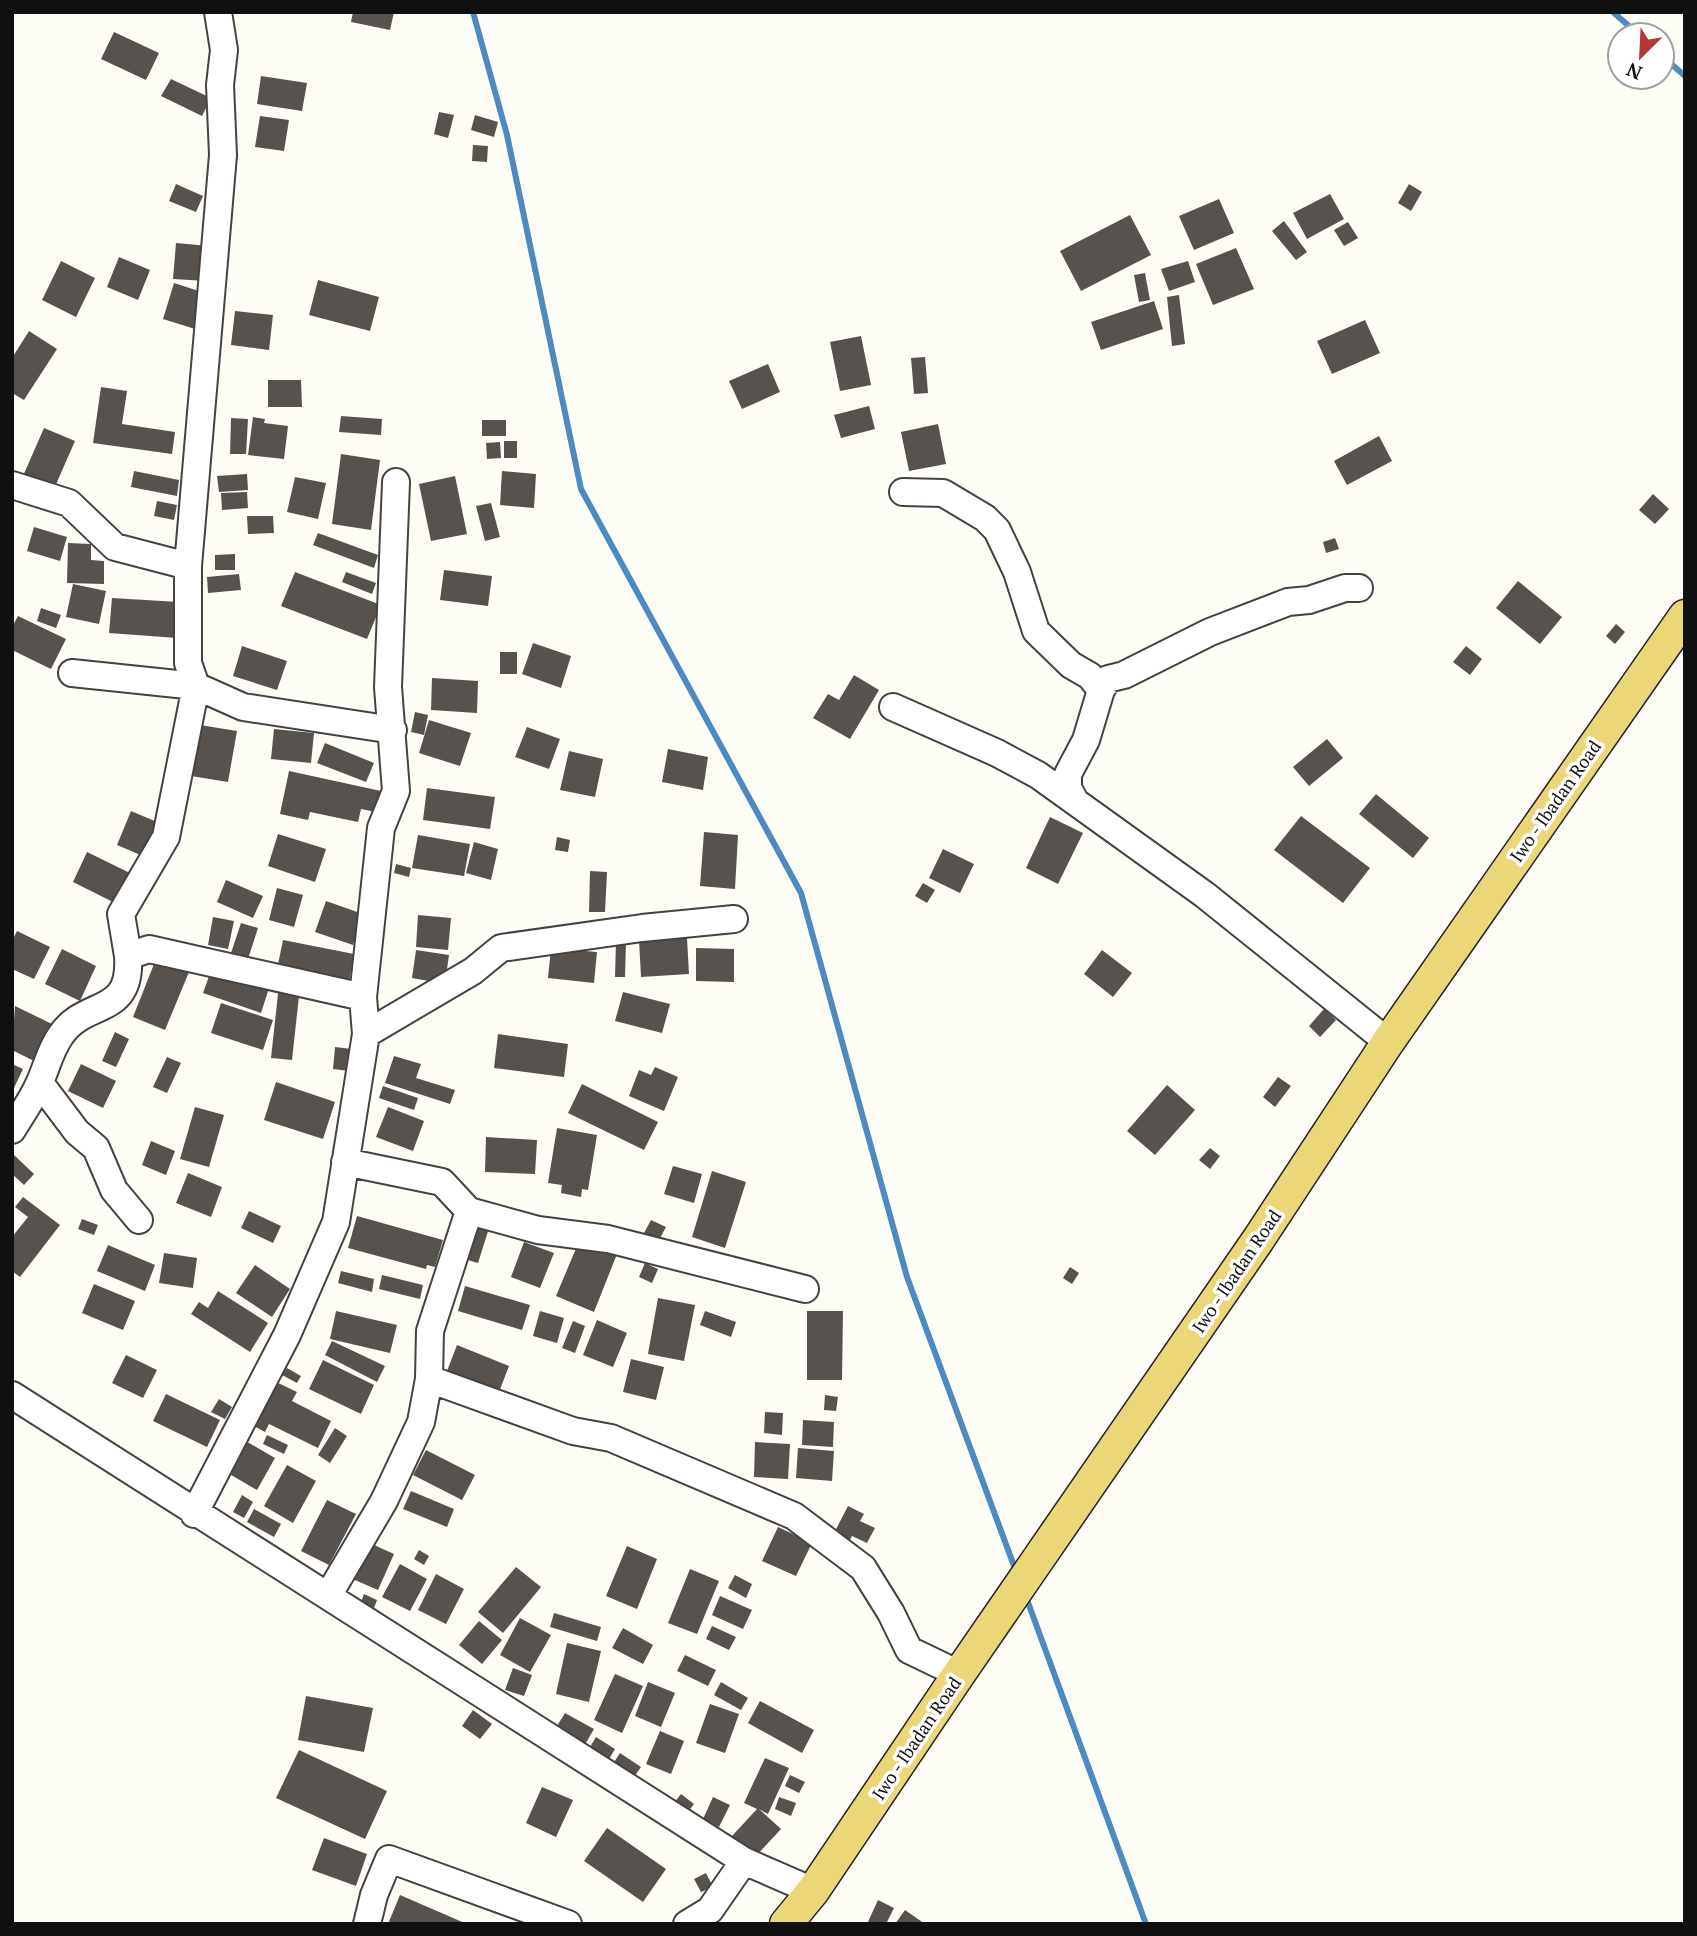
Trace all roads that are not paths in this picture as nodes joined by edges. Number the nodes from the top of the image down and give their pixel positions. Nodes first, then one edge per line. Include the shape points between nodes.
1 (218, 12) edge
2 (396, 482) dead end
3 (12, 485) edge
4 (904, 492) dead end
5 (188, 566) junction
6 (1359, 588) dead end
7 (1685, 616) edge
8 (72, 673) dead end
9 (197, 686) junction
10 (1101, 690) junction
11 (893, 707) dead end
12 (393, 730) junction
13 (1075, 801) junction
14 (734, 919) dead end
15 (128, 956) junction
16 (363, 997) junction
17 (366, 1034) junction
18 (1388, 1042) junction
19 (40, 1083) junction
20 (12, 1130) edge
21 (345, 1162) junction
22 (469, 1212) junction
23 (139, 1220) dead end
24 (805, 1289) dead end
25 (429, 1379) junction
26 (12, 1395) edge
27 (194, 1514) junction
28 (328, 1596) junction
29 (959, 1674) junction
30 (744, 1861) junction
31 (813, 1892) junction
32 (367, 1924) edge
33 (568, 1924) edge
34 (687, 1924) edge
35 (786, 1924) edge

1 - 5 street via 224,50 220,85 223,155
2 - 12 street via 388,687
3 - 5 street via 69,503 115,547
4 - 10 street via 943,493 997,530 1017,572 1035,631
5 - 9 street via 188,663
6 - 10 street via 1288,602 1210,632 1108,679
7 - 18 main road, Iwo - Ibadan Road
8 - 9 street
9 - 12 street via 243,707
9 - 15 street via 166,836 121,914
10 - 13 street via 1086,740 1068,774 1068,788
11 - 13 street via 997,753
12 - 16 street via 396,791 381,828
13 - 18 street via 1205,895
14 - 17 street via 501,948 473,971
15 - 16 street via 149,949
15 - 19 street via 130,976 123,991 116,1000 62,1032
16 - 17 street
17 - 21 street
18 - 29 main road, Iwo - Ibadan Road via 1258,1240
19 - 20 street
19 - 23 street via 77,1132 96,1148 114,1190
21 - 22 street via 442,1182
21 - 27 street via 336,1222 326,1247
22 - 24 street via 538,1230 608,1239
22 - 25 street via 432,1324
25 - 28 street via 421,1422 404,1461
25 - 29 street via 573,1431 611,1438 794,1516 863,1569 909,1650
26 - 27 street
27 - 28 street
28 - 30 street
29 - 31 main road, Iwo - Ibadan Road
30 - 31 street
30 - 34 street via 710,1910
31 - 35 main road, Iwo - Ibadan Road
32 - 33 street via 389,1859

